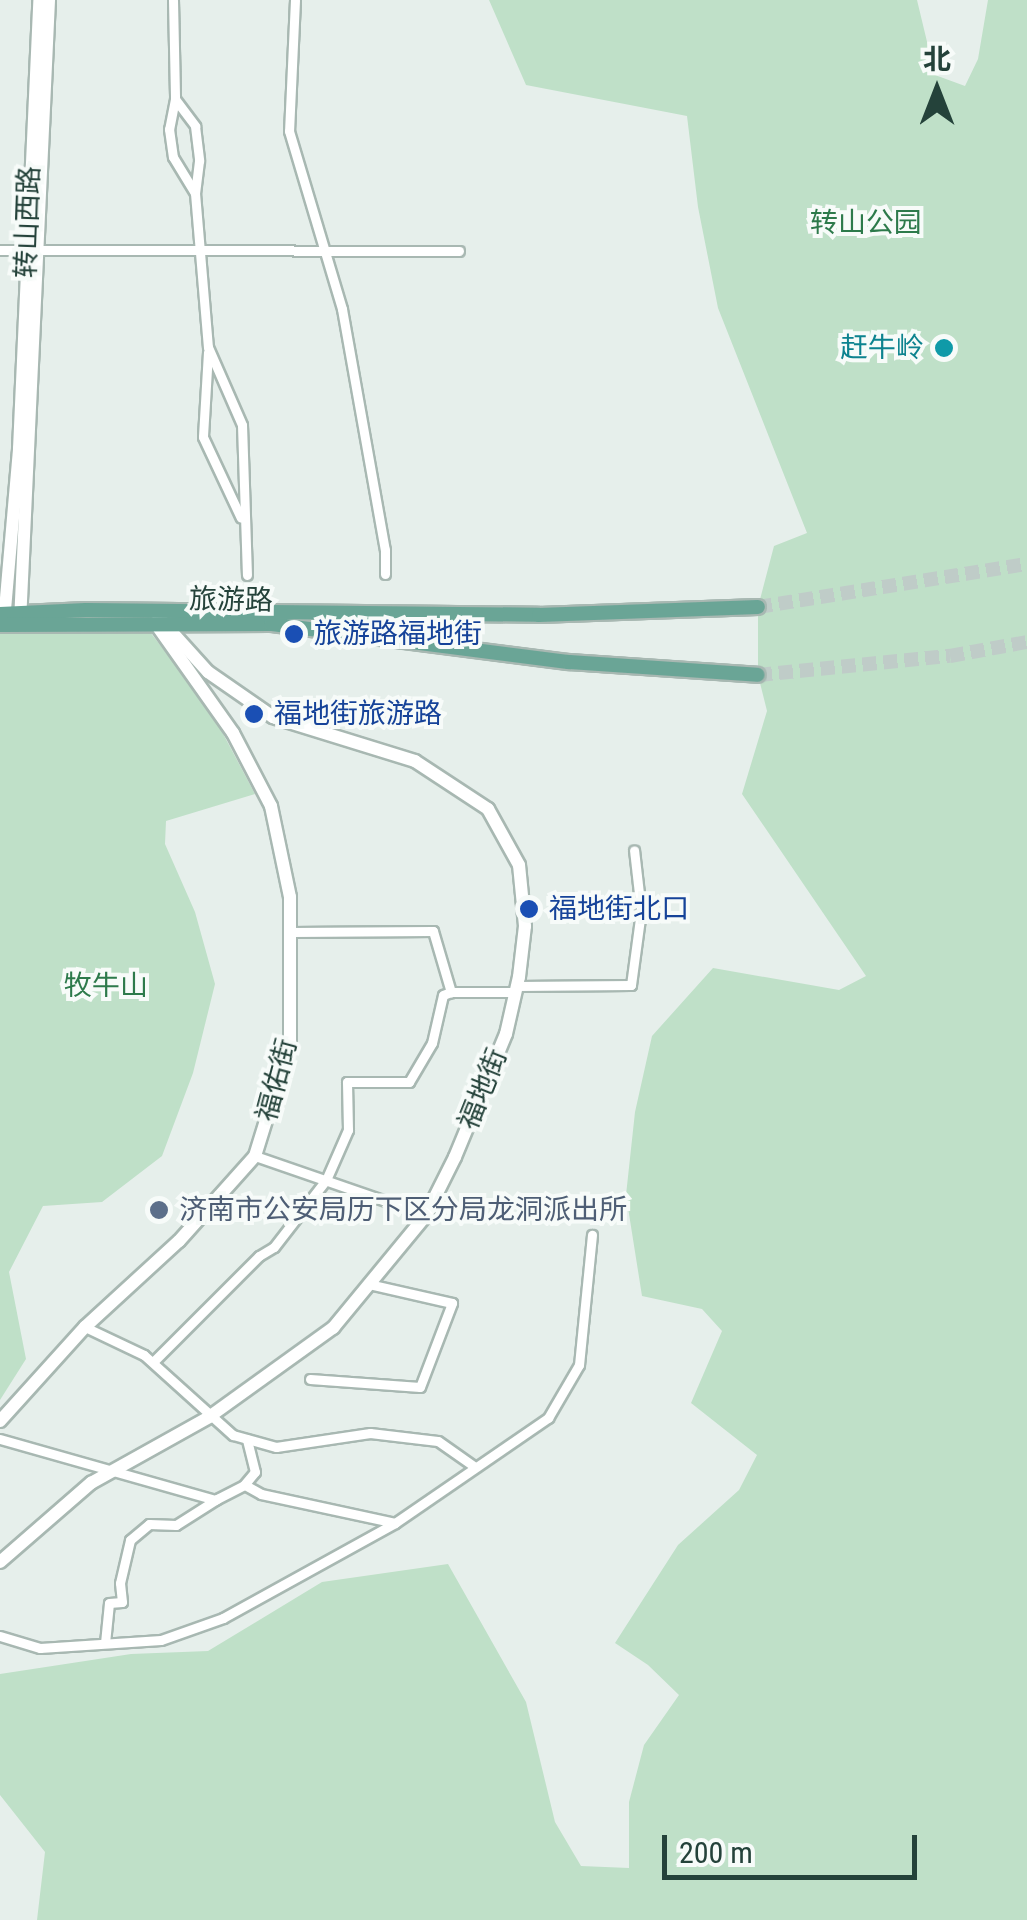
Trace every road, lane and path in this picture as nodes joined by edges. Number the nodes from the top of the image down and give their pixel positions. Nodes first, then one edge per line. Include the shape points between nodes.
1 (39, 0) edge
2 (49, 0) edge
3 (173, 0) edge
4 (295, 0) edge
5 (175, 99) junction
6 (195, 193) junction
7 (0, 250) edge
8 (32, 250) junction
9 (200, 251) junction
10 (459, 251) dead end
11 (325, 252) junction
12 (208, 347) junction
13 (7, 508) edge
14 (242, 520) junction
15 (385, 574) dead end
16 (247, 575) dead end
17 (758, 607) tunnel mouth
18 (8, 619) edge
19 (157, 619) junction
20 (758, 676) tunnel mouth
21 (634, 850) dead end
22 (292, 932) junction
23 (516, 989) junction
24 (452, 992) junction
25 (255, 1156) junction
26 (326, 1180) junction
27 (426, 1214) junction
28 (592, 1235) dead end
29 (370, 1284) junction
30 (84, 1327) junction
31 (154, 1362) junction
32 (310, 1379) dead end
33 (209, 1417) junction
34 (0, 1421) edge
35 (0, 1439) edge
36 (247, 1439) junction
37 (475, 1466) junction
38 (110, 1473) junction
39 (245, 1485) junction
40 (215, 1500) junction
41 (395, 1523) junction
42 (0, 1562) edge
43 (0, 1636) edge
44 (105, 1643) junction

1 - 8 street, 转山西路
2 - 8 street, 转山西路
3 - 5 street
4 - 11 street via 289,131
5 - 6 street via 173,156
5 - 6 street via 195,126
6 - 9 street
7 - 8 street
8 - 9 street
8 - 13 street, 转山西路
8 - 18 street, 转山西路
9 - 11 street
9 - 12 street
10 - 11 street
11 - 15 street via 342,309
12 - 14 street via 242,425
12 - 14 street via 203,438
13 - 18 street, 转山西路
14 - 16 street
17 - 19 main road, 旅游路
18 - 19 main road, 旅游路
19 - 20 main road, 旅游路 via 270,624 569,662
19 - 22 street, 福佑街 via 234,733 270,806
19 - 23 street, 福地街 via 208,672 273,717 415,761 488,809 518,865 525,926
21 - 23 street via 641,911 631,985
22 - 24 street via 433,931
22 - 25 street, 福佑街 via 290,1043
23 - 24 street
23 - 27 street, 福地街 via 506,1034
24 - 26 street via 443,994 432,1043 408,1082 347,1082 348,1130
25 - 26 street
25 - 30 street, 福佑街 via 180,1241
26 - 27 street
26 - 31 street via 274,1247
27 - 29 street, 福地街
28 - 37 street via 579,1366 548,1418
29 - 32 street via 452,1303 420,1387
29 - 33 street, 福地街 via 333,1328
30 - 31 street
30 - 34 street, 福佑街
31 - 33 street
33 - 36 street
33 - 38 street, 福地街
35 - 38 street
36 - 37 street via 276,1447 370,1433 438,1442
36 - 39 street via 255,1472
37 - 41 street
38 - 40 street
38 - 42 street, 福地街
39 - 40 street
39 - 41 street
40 - 44 street via 176,1525 148,1524 130,1540 122,1602 108,1604
41 - 44 street via 223,1618 161,1640
43 - 44 street via 40,1648

